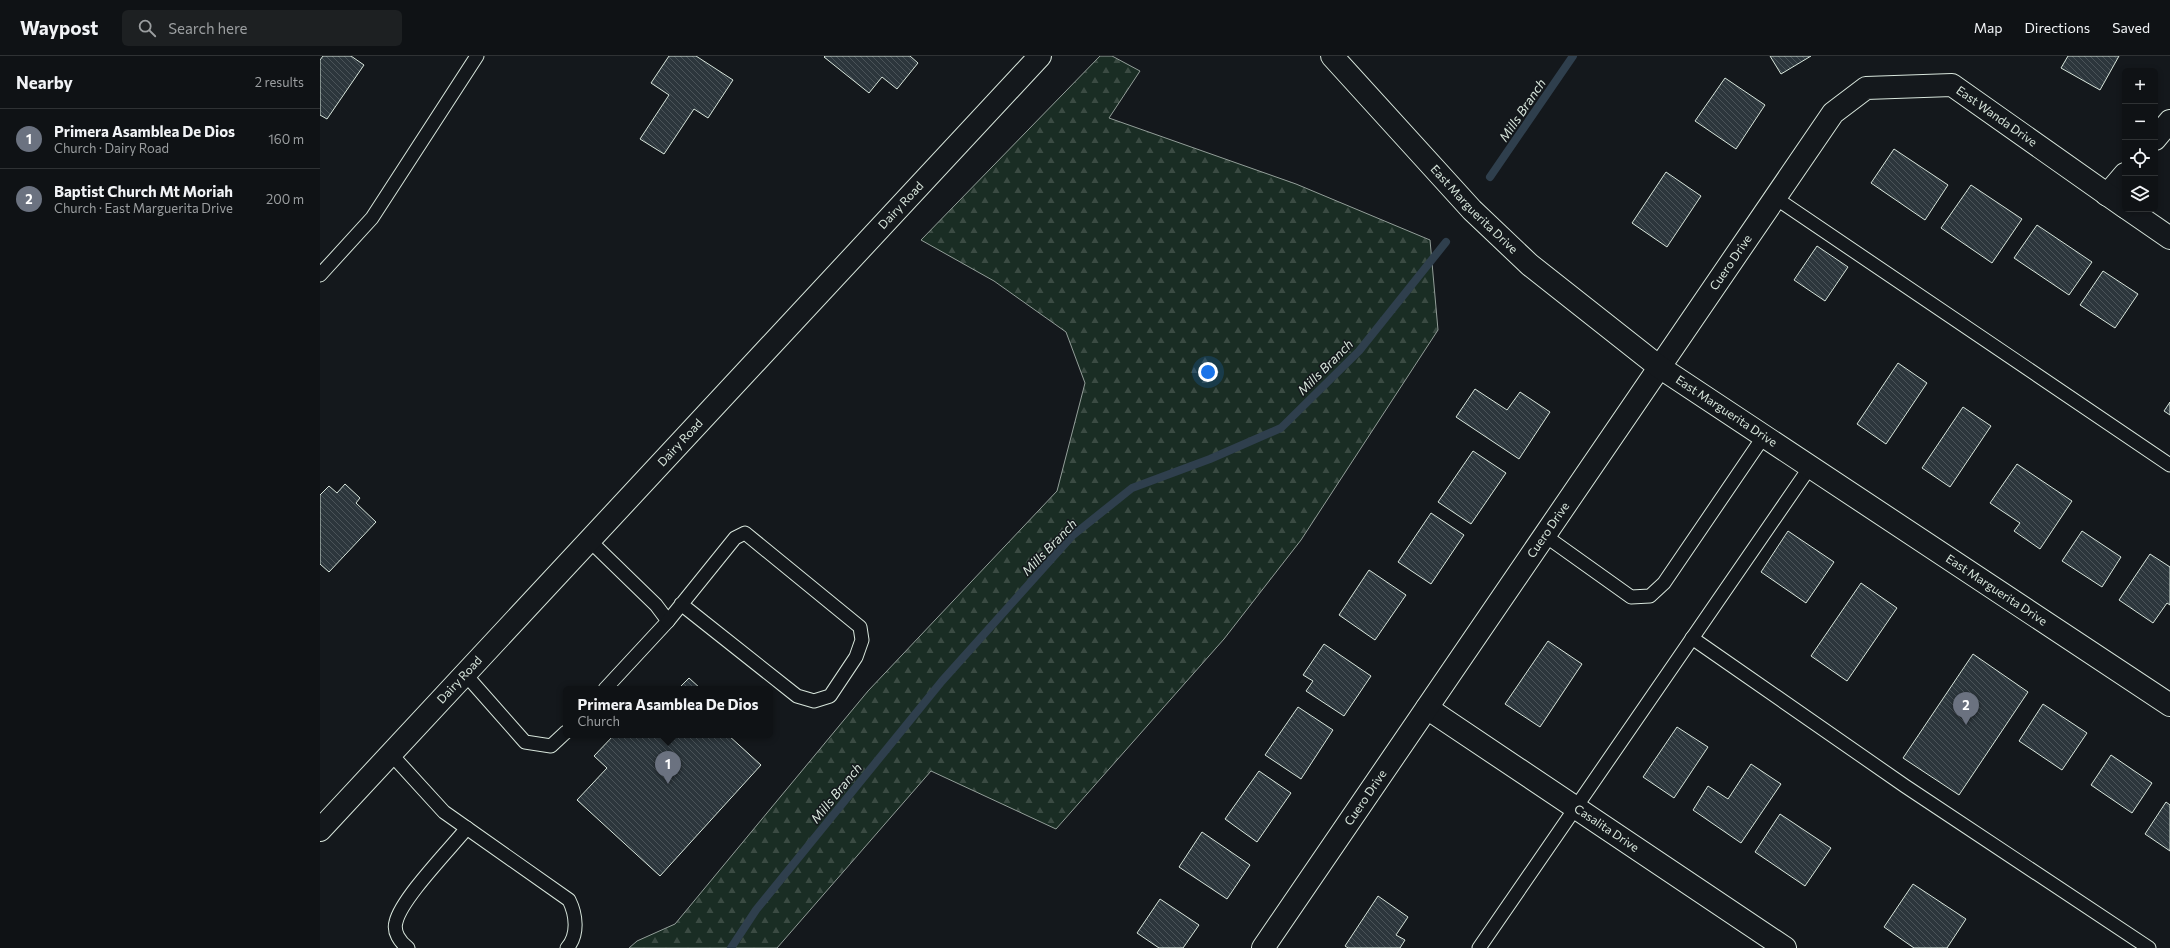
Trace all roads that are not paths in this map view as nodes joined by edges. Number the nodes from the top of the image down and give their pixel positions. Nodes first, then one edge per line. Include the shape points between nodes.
1 (477, 56) edge
2 (1040, 56) edge
3 (1332, 56) edge
4 (1833, 112) joint
5 (2170, 121) edge
6 (2158, 135) edge
7 (2123, 176) edge
8 (2107, 195) junction
9 (1774, 197) junction
10 (2122, 205) edge
11 (2132, 212) edge
12 (2170, 238) edge
13 (320, 275) edge
14 (1658, 366) junction
15 (1764, 436) junction
16 (2170, 465) edge
17 (1810, 467) junction
18 (1544, 536) junction
19 (589, 540) junction
20 (681, 604) junction
21 (668, 621) junction
22 (1692, 638) junction
23 (465, 674) junction
24 (609, 686) edge
25 (2170, 705) edge
26 (1427, 708) junction
27 (563, 735) edge
28 (391, 754) junction
29 (1576, 808) junction
30 (467, 828) junction
31 (320, 830) edge
32 (408, 948) edge
33 (567, 948) edge
34 (1263, 948) edge
35 (1479, 948) edge
36 (1785, 948) edge
37 (2149, 948) edge

1 - 13 lane via 372,218
2 - 19 street, Dairy Road
3 - 14 street, East Marguerita Drive via 1472,210 1530,265
4 - 8 street, East Wanda Drive via 1866,88 1952,85
4 - 9 street, Cuero Drive
5 - 6 street
7 - 8 street
8 - 10 street, East Wanda Drive
9 - 14 street, Cuero Drive
9 - 16 lane
11 - 12 street
14 - 15 street, East Marguerita Drive
14 - 18 street, Cuero Drive
15 - 17 street, East Marguerita Drive
15 - 18 lane via 1664,583 1650,596 1631,597
17 - 22 lane
17 - 25 street, East Marguerita Drive
18 - 26 street, Cuero Drive
19 - 21 lane
19 - 23 street, Dairy Road
20 - 20 lane via 735,538 745,533 860,627 862,640 856,657 830,696 814,701 797,696
20 - 21 lane
21 - 24 lane
22 - 29 lane
22 - 37 lane via 1905,786
23 - 27 lane via 525,742 551,746
23 - 28 street, Dairy Road
26 - 29 street, Casalita Drive
26 - 34 street, Cuero Drive
28 - 30 lane via 444,812
28 - 31 street, Dairy Road
29 - 35 lane
29 - 36 street, Casalita Drive
30 - 32 lane via 399,913 395,923 396,933
30 - 33 lane via 569,900 576,919

